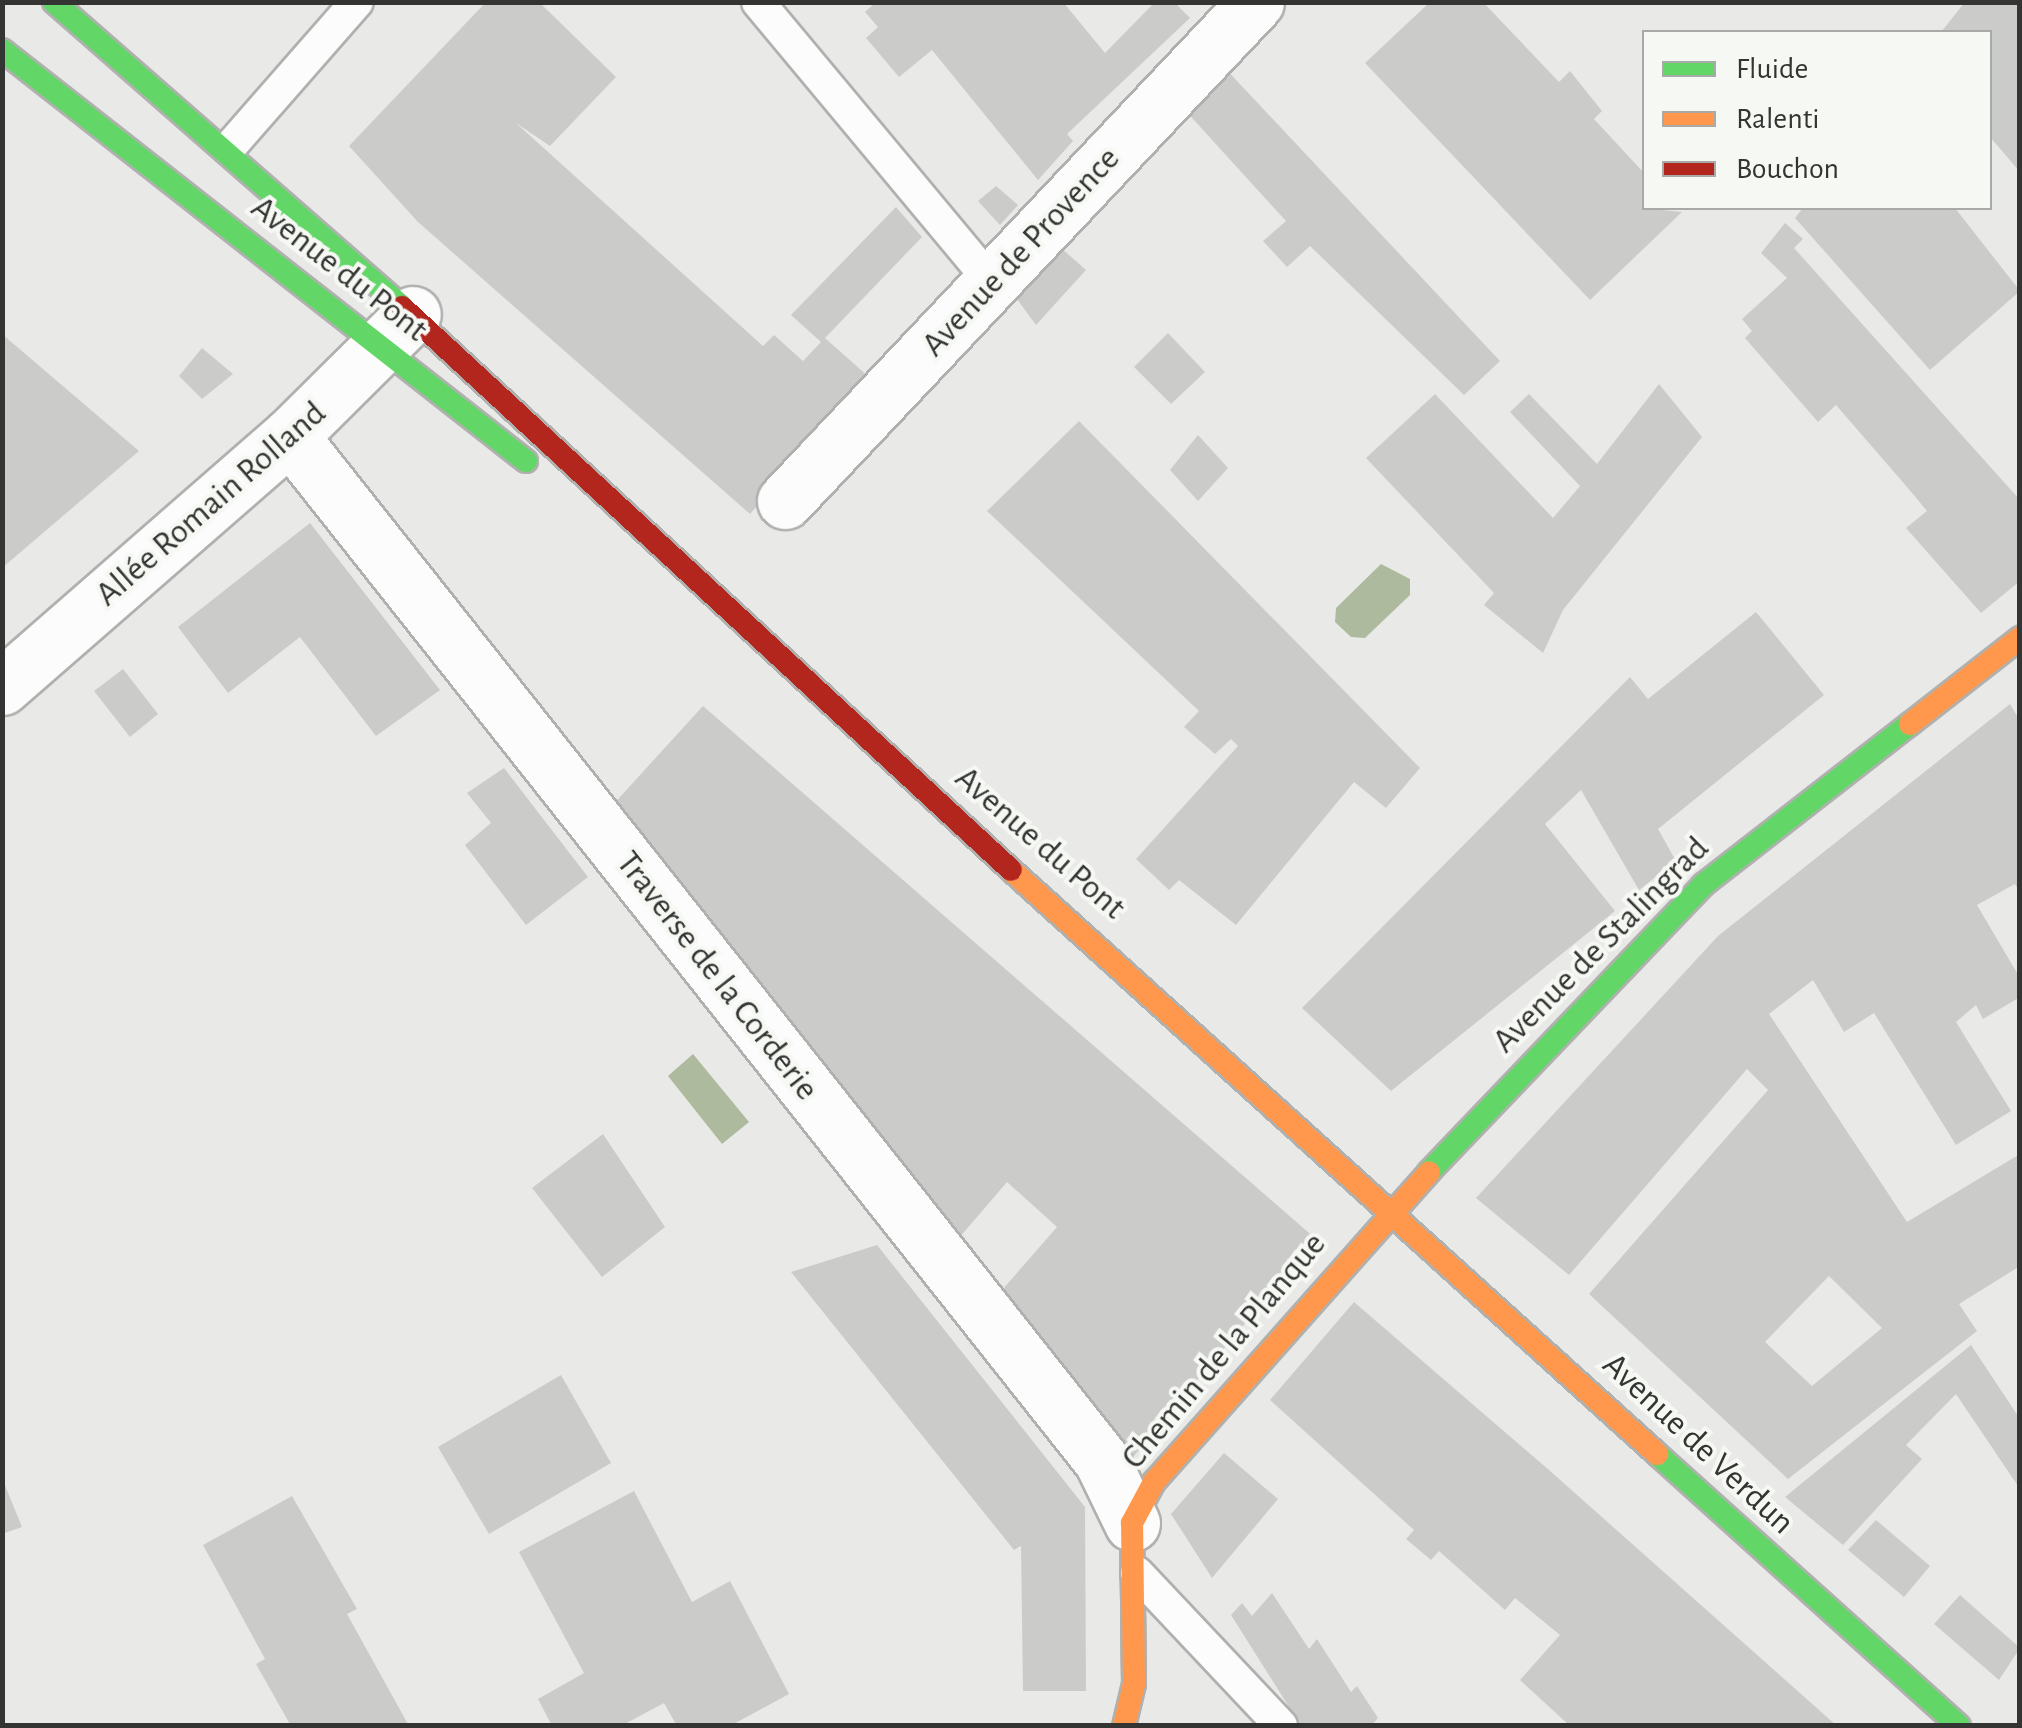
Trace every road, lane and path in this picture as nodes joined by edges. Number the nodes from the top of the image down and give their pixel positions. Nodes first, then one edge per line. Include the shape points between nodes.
1 (54, 2) edge
2 (357, 2) edge
3 (758, 2) edge
4 (1240, 8) edge
5 (2, 50) edge
6 (229, 148) junction
7 (992, 284) junction
8 (398, 330) junction
9 (290, 436) junction
10 (786, 501) dead end
11 (638, 533) junction
12 (2016, 650) edge
13 (2, 688) edge
14 (1392, 1210) junction
15 (1134, 1548) junction
16 (1124, 1726) edge
17 (1281, 1726) edge
18 (1958, 1726) edge

1 - 6 main road, Avenue du Pont
2 - 6 lane
3 - 7 lane
4 - 7 street, Avenue de Provence
5 - 8 main road, Avenue du Pont
6 - 8 main road, Avenue du Pont
7 - 10 street, Avenue de Provence
8 - 9 street, Allée Romain Rolland
8 - 11 main road, Avenue du Pont via 551,438
8 - 11 main road, Avenue du Pont via 528,462
9 - 13 street, Allée Romain Rolland
9 - 15 street, Traverse de la Corderie via 1102,1461
11 - 14 main road, Avenue du Pont
12 - 14 main road, Avenue de Stalingrad via 1703,885
14 - 15 main road, Chemin de la Planque via 1154,1482
14 - 18 main road, Avenue de Verdun
15 - 16 main road, Chemin de la Planque
15 - 17 lane

